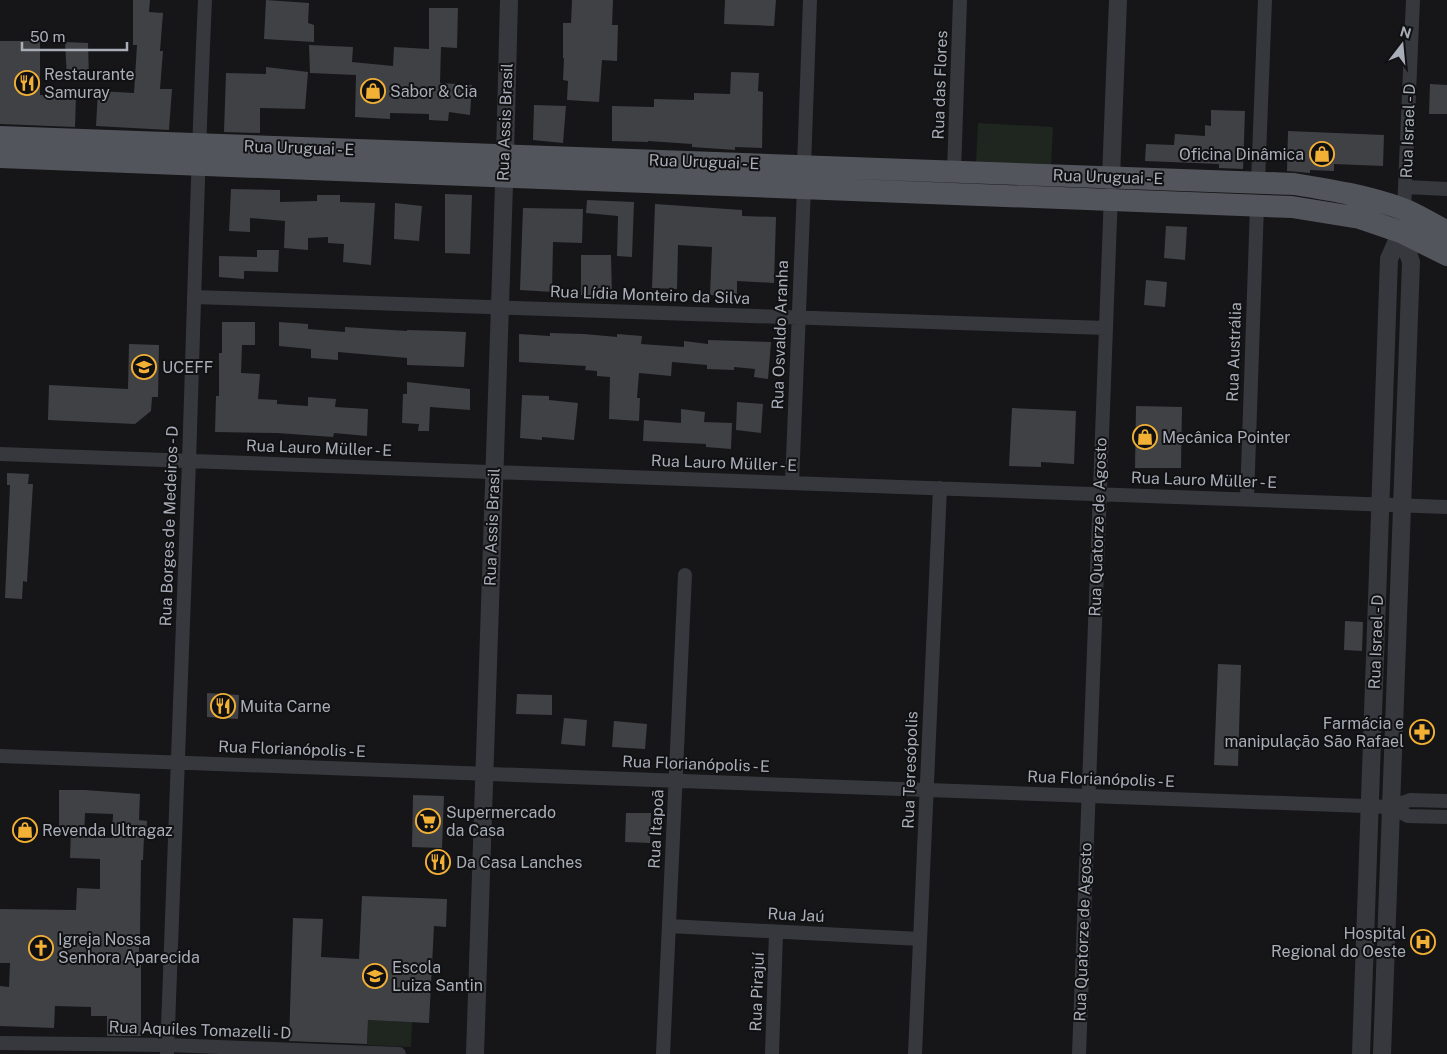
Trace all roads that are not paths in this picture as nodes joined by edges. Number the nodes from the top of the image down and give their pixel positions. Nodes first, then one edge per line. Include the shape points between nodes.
1 (206, 0) edge
2 (509, 0) edge
3 (810, 0) edge
4 (960, 0) edge
5 (1118, 0) edge
6 (1266, 0) edge
7 (1413, 0) edge
8 (0, 138) edge
9 (198, 155) junction
10 (0, 157) edge
11 (504, 166) junction
12 (804, 166) junction
13 (954, 171) junction
14 (1111, 177) junction
15 (1258, 182) junction
16 (1406, 187) junction
17 (804, 188) junction
18 (1447, 189) edge
19 (1111, 199) junction
20 (1257, 205) junction
21 (1404, 210) junction
22 (1401, 232) junction
23 (1447, 232) edge
24 (1447, 255) edge
25 (194, 297) junction
26 (500, 308) junction
27 (798, 318) junction
28 (1106, 328) junction
29 (0, 454) edge
30 (189, 461) junction
31 (494, 472) junction
32 (792, 483) junction
33 (940, 488) junction
34 (1100, 494) junction
35 (1247, 499) junction
36 (1381, 504) junction
37 (1402, 505) junction
38 (1447, 507) edge
39 (685, 575) dead end
40 (0, 756) edge
41 (177, 762) junction
42 (484, 774) junction
43 (676, 781) junction
44 (927, 790) junction
45 (1088, 796) junction
46 (1447, 801) edge
47 (1370, 806) junction
48 (1391, 807) junction
49 (1447, 818) edge
50 (669, 926) junction
51 (776, 932) junction
52 (920, 938) junction
53 (0, 1043) edge
54 (168, 1049) edge
55 (399, 1054) edge
56 (475, 1054) edge
57 (663, 1054) edge
58 (772, 1054) edge
59 (915, 1054) edge
60 (1079, 1054) edge
61 (1361, 1054) edge
62 (1382, 1054) edge

1 - 9 street, Rua Borges de Medeiros - D
2 - 11 street, Rua Assis Brasil
3 - 12 street
4 - 13 street, Rua das Flores
5 - 14 street, Rua Quatorze de Agosto
6 - 15 street
7 - 16 street, Rua Israel - D
8 - 9 main road, Rua Uruguai - E
9 - 10 main road, Rua Uruguai - E
9 - 11 main road, Rua Uruguai - E
9 - 25 street, Rua Borges de Medeiros - D
11 - 12 main road, Rua Uruguai - E
11 - 17 main road, Rua Uruguai - E
11 - 26 street, Rua Assis Brasil
12 - 13 main road, Rua Uruguai - E
13 - 14 main road, Rua Uruguai - E
14 - 15 main road, Rua Uruguai - E
14 - 19 street, Rua Quatorze de Agosto
15 - 21 main road, Rua Uruguai - E via 1330,190
16 - 18 street
16 - 21 street, Rua Israel - D
17 - 19 main road, Rua Uruguai - E
17 - 27 street, Rua Osvaldo Aranha
19 - 20 main road, Rua Uruguai - E
19 - 28 street, Rua Quatorze de Agosto
20 - 22 main road, Rua Uruguai - E via 1346,215
20 - 35 street, Rua Austrália
21 - 22 street, Rua Israel - D
21 - 23 main road, Rua Uruguai - E
22 - 24 main road, Rua Uruguai - E
22 - 36 street, Rua Israel - D via 1390,259
22 - 37 street, Rua Israel - D via 1410,262
25 - 26 street, Rua Lídia Monteiro da Silva
25 - 30 street, Rua Borges de Medeiros - D
26 - 27 street, Rua Lídia Monteiro da Silva
26 - 31 street, Rua Assis Brasil
27 - 28 street, Rua Lídia Monteiro da Silva
27 - 32 street, Rua Osvaldo Aranha
28 - 34 street, Rua Quatorze de Agosto
29 - 30 street, Rua Lauro Müller - E
30 - 31 street, Rua Lauro Müller - E
30 - 41 street, Rua Borges de Medeiros - D
31 - 32 street, Rua Lauro Müller - E
31 - 42 street, Rua Assis Brasil
32 - 33 street, Rua Lauro Müller - E
33 - 34 street, Rua Lauro Müller - E
33 - 44 street, Rua Teresópolis
34 - 35 street, Rua Lauro Müller - E
34 - 45 street, Rua Quatorze de Agosto
35 - 36 street, Rua Lauro Müller - E
36 - 37 street, Rua Lauro Müller - E
36 - 47 street, Rua Israel - D
37 - 38 street, Rua Lauro Müller - E
37 - 48 street, Rua Israel - D
39 - 43 street, Rua Itapoã
40 - 41 street, Rua Florianópolis - E
41 - 42 street, Rua Florianópolis - E
41 - 54 street, Rua Borges de Medeiros - D
42 - 43 street, Rua Florianópolis - E
42 - 56 street, Rua Assis Brasil
43 - 44 street, Rua Florianópolis - E
43 - 50 street, Rua Itapoã
44 - 45 street, Rua Florianópolis - E
44 - 52 street, Rua Teresópolis
45 - 47 street, Rua Florianópolis - E
45 - 60 street, Rua Quatorze de Agosto
46 - 48 street, Rua Florianópolis - E via 1410,800
47 - 48 street, Rua Florianópolis - E
47 - 61 street, Rua Israel - D
48 - 49 street, Rua Florianópolis - E via 1408,816
48 - 62 street, Rua Israel - D
50 - 51 street, Rua Jaú
50 - 57 street, Rua Itapoã
51 - 52 street, Rua Jaú
51 - 58 street, Rua Pirajuí
52 - 59 street, Rua Teresópolis
53 - 54 street, Rua Aquiles Tomazelli - D
54 - 55 street, Rua Aquiles Tomazelli - D

